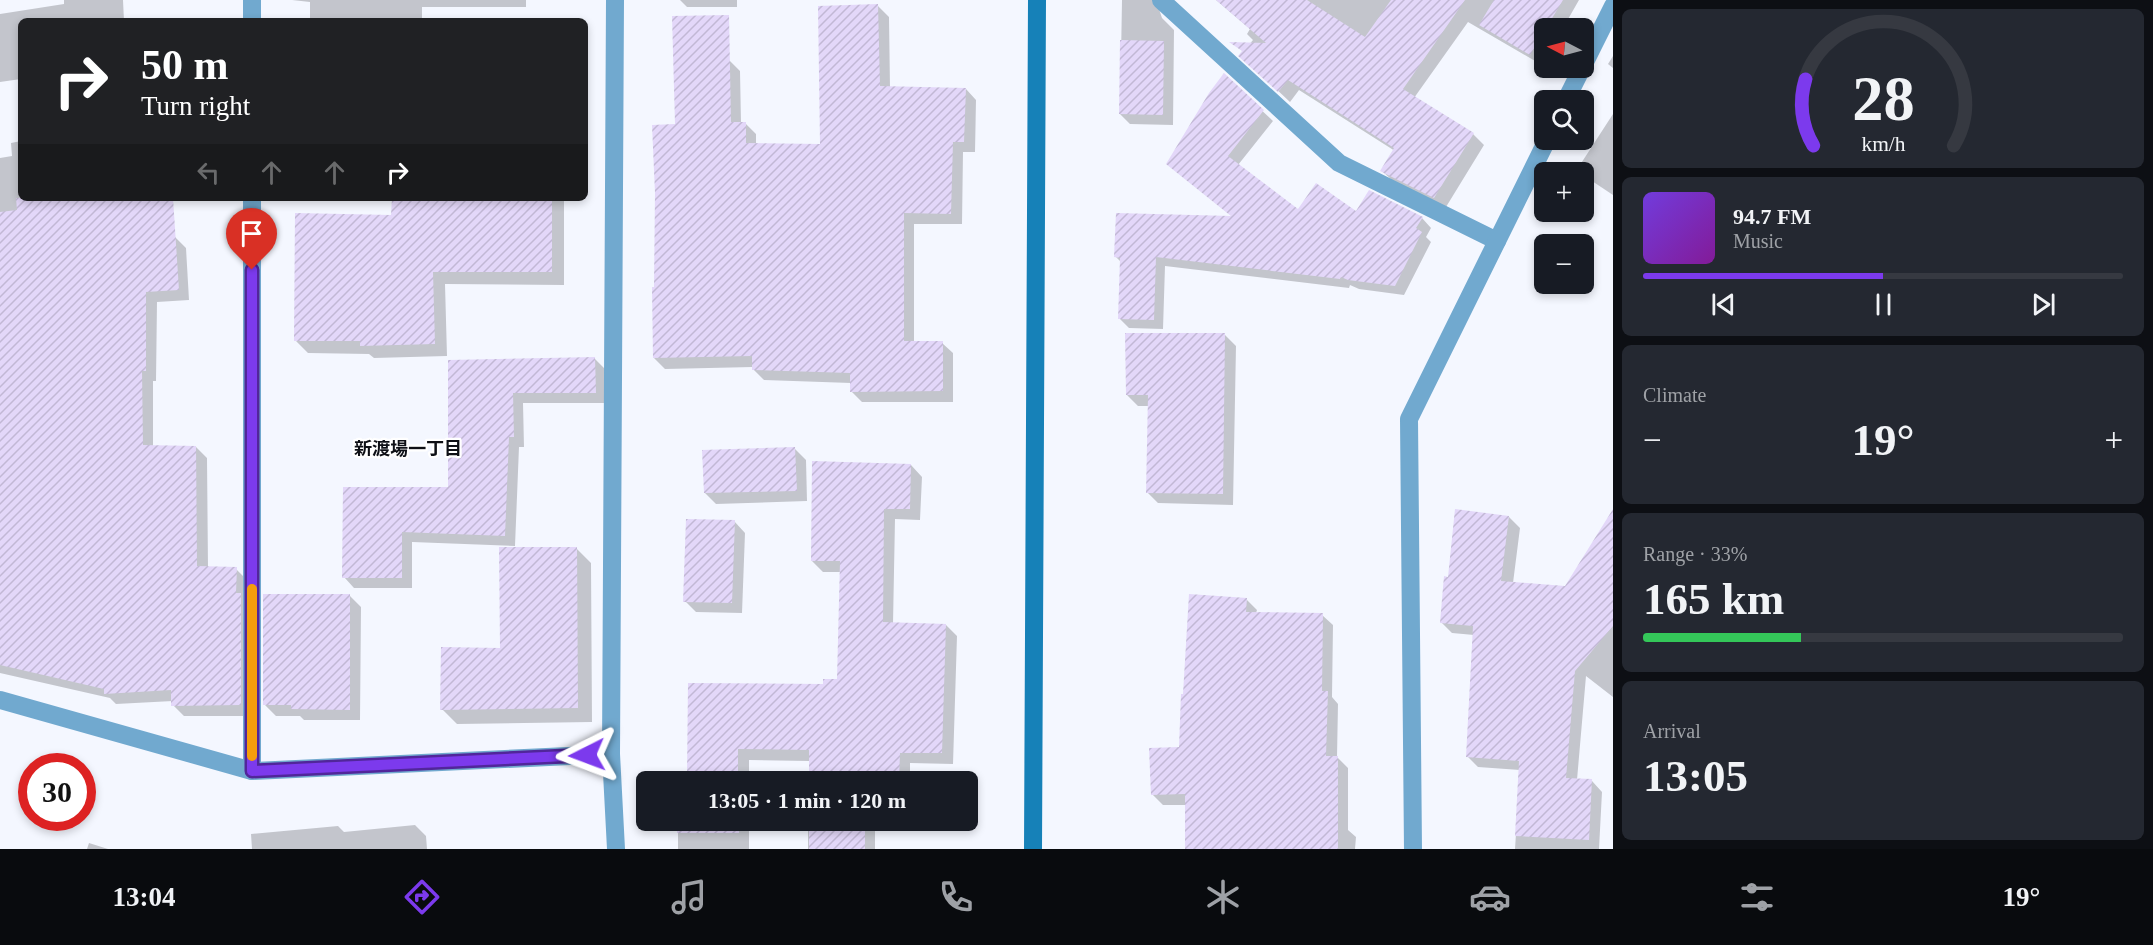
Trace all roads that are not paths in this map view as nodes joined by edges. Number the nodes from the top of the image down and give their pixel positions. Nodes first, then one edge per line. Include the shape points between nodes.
1 (252, 0) edge
2 (615, 0) edge
3 (1037, 0) edge
4 (1161, 0) edge
5 (1613, 6) edge
6 (252, 18) edge
7 (1594, 44) edge
8 (1542, 150) edge
9 (252, 201) edge
10 (1497, 241) junction
11 (0, 700) edge
12 (611, 754) junction
13 (252, 771) junction
14 (616, 849) edge
15 (1033, 849) edge
16 (1413, 849) edge

1 - 6 street
2 - 12 street
3 - 15 street
4 - 10 street via 1339,163
5 - 7 street
8 - 10 street
9 - 13 street
10 - 16 street via 1408,420
11 - 13 street
12 - 13 street
12 - 14 street

